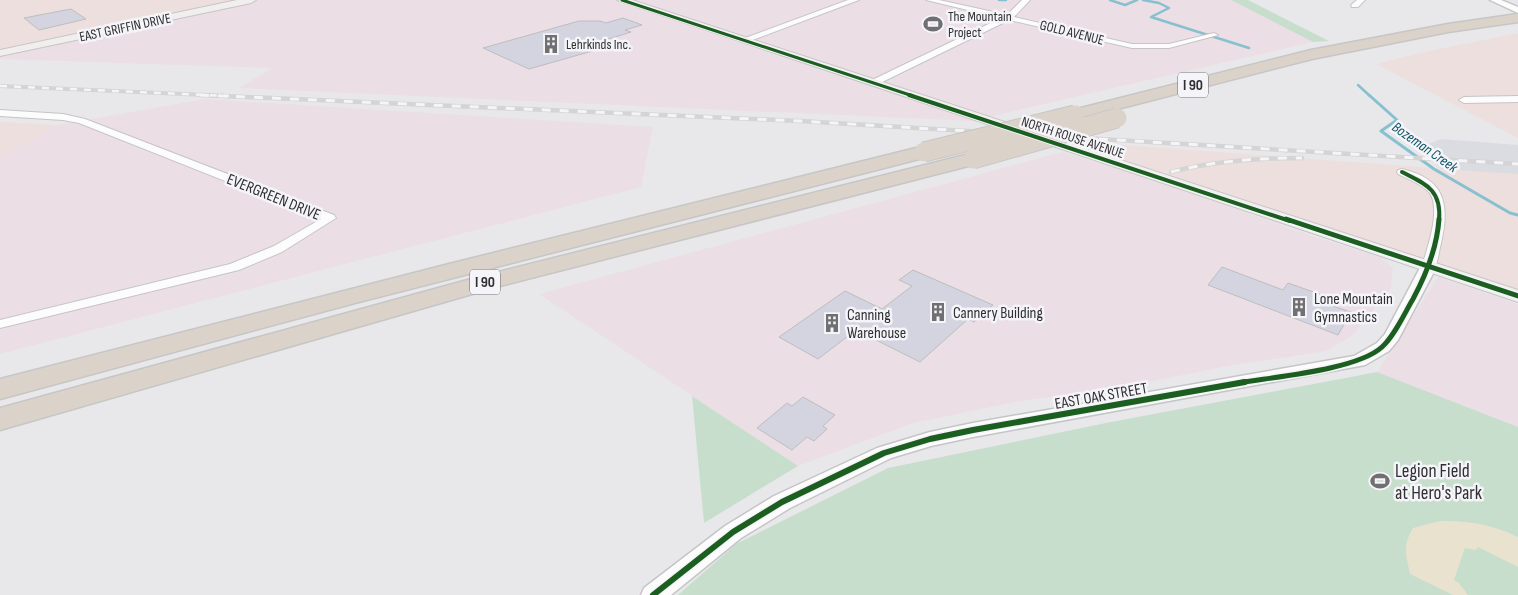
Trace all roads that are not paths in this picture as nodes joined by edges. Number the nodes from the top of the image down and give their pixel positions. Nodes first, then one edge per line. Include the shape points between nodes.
1 (251, 0) edge
2 (622, 0) edge
3 (855, 0) edge
4 (930, 0) edge
5 (1495, 0) edge
6 (1025, 1) edge
7 (1009, 17) junction
8 (1517, 18) edge
9 (1214, 34) dead end
10 (744, 40) junction
11 (0, 54) edge
12 (873, 83) junction
13 (1518, 99) edge
14 (1464, 100) dead end
15 (0, 113) edge
16 (1402, 172) dead end
17 (1429, 266) junction
18 (1518, 296) edge
19 (0, 324) edge
20 (0, 390) edge
21 (0, 419) edge
22 (654, 595) edge

1 - 11 main road, EAST GRIFFIN DRIVE
2 - 10 main road, NORTH ROUSE AVENUE
3 - 10 street
4 - 7 street, GOLD AVENUE
5 - 8 street
6 - 7 street
7 - 9 street, GOLD AVENUE via 1132,46 1164,46
7 - 12 street
8 - 20 highway, I 90, bridge via 1311,55 480,262
8 - 21 highway, I 90, bridge via 1465,36 1331,65 1117,118 973,159 491,281
10 - 12 main road, NORTH ROUSE AVENUE
12 - 17 main road, NORTH ROUSE AVENUE
13 - 14 street
15 - 19 street, EVERGREEN DRIVE via 82,121 330,218 278,249 234,267
16 - 17 street, EAST OAK STREET via 1434,191 1440,204
17 - 18 main road, NORTH ROUSE AVENUE
17 - 22 street, EAST OAK STREET via 1392,336 1383,347 1359,361 973,430 884,453 782,502 732,532

